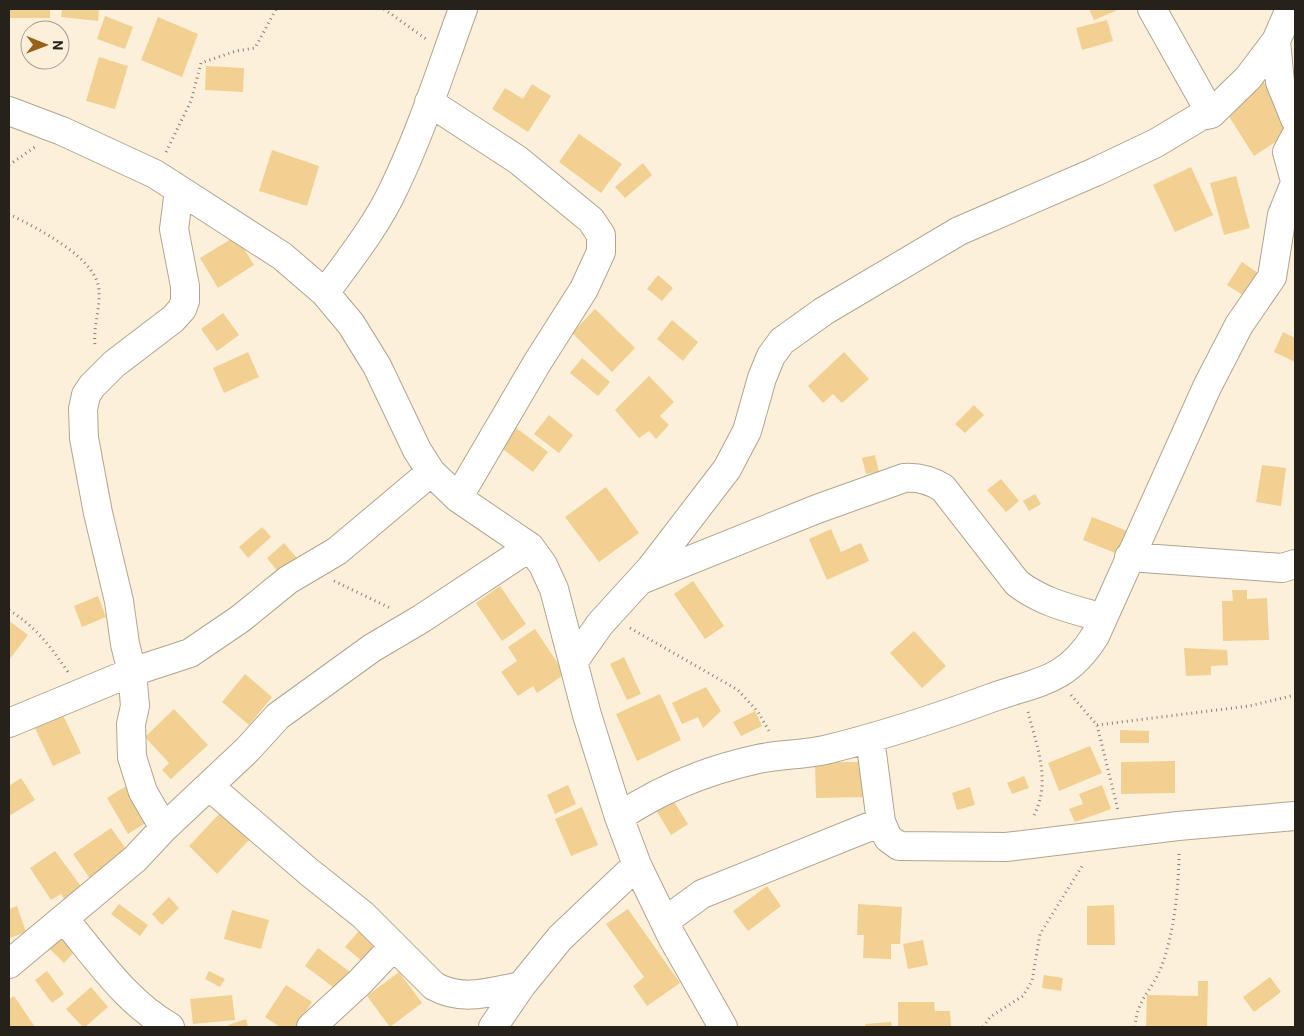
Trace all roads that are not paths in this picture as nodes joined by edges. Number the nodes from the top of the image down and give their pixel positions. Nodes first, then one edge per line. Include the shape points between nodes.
1 (463, 9) edge
2 (1152, 9) edge
3 (1290, 9) edge
4 (1276, 41) junction
5 (429, 102) junction
6 (9, 111) edge
7 (1211, 114) junction
8 (1295, 119) edge
9 (1295, 137) edge
10 (1295, 182) edge
11 (179, 190) junction
12 (325, 293) junction
13 (431, 472) junction
14 (458, 498) junction
15 (530, 547) junction
16 (1129, 557) junction
17 (1295, 564) edge
18 (639, 581) junction
19 (1103, 618) junction
20 (574, 661) junction
21 (132, 672) junction
22 (9, 723) edge
23 (870, 738) junction
24 (209, 786) junction
25 (1295, 816) edge
26 (619, 817) junction
27 (880, 822) junction
28 (164, 828) junction
29 (637, 865) junction
30 (65, 920) junction
31 (665, 921) junction
32 (394, 946) junction
33 (9, 964) edge
34 (521, 986) junction
35 (170, 1027) edge
36 (311, 1027) edge
37 (493, 1027) edge
38 (723, 1027) edge

1 - 5 street
2 - 7 street
3 - 4 street
4 - 7 street via 1248,78
4 - 8 street via 1280,82
5 - 12 street via 394,189
5 - 14 street via 518,160 591,220 601,235 601,252 584,289 536,363
6 - 11 street via 62,131 155,174
7 - 18 street via 1201,116 1156,143 1095,172 959,231 824,311 782,341 770,356 740,448
9 - 10 street via 1287,152
10 - 16 street via 1282,214 1272,277 1238,325
11 - 12 street via 282,256
11 - 21 street via 174,229 186,286 182,309 100,378 86,395 84,409 84,438
12 - 13 street via 351,324 377,366
13 - 14 street
13 - 21 street via 336,550 288,580 190,653
14 - 15 street
15 - 20 street via 554,589
15 - 24 street via 372,648 278,716
16 - 17 street via 1282,568
16 - 19 street
18 - 19 street via 817,509 904,478 918,478 943,488 1017,583 1052,603
18 - 20 street via 608,615
19 - 23 street via 1083,654 1068,669 1055,676
20 - 26 street
21 - 22 street
21 - 28 street via 135,706 131,724 132,757 143,792
23 - 26 street via 823,751 782,755 733,766 646,798
23 - 27 street
24 - 28 street
24 - 32 street via 364,915
25 - 27 street via 1178,826 1006,847 900,846 888,838
26 - 29 street
27 - 31 street via 702,894
28 - 30 street via 135,859
29 - 31 street
29 - 34 street via 560,938
30 - 33 street
30 - 35 street via 134,1002
31 - 38 street
32 - 34 street via 420,974 447,993 482,994
32 - 36 street
34 - 37 street

